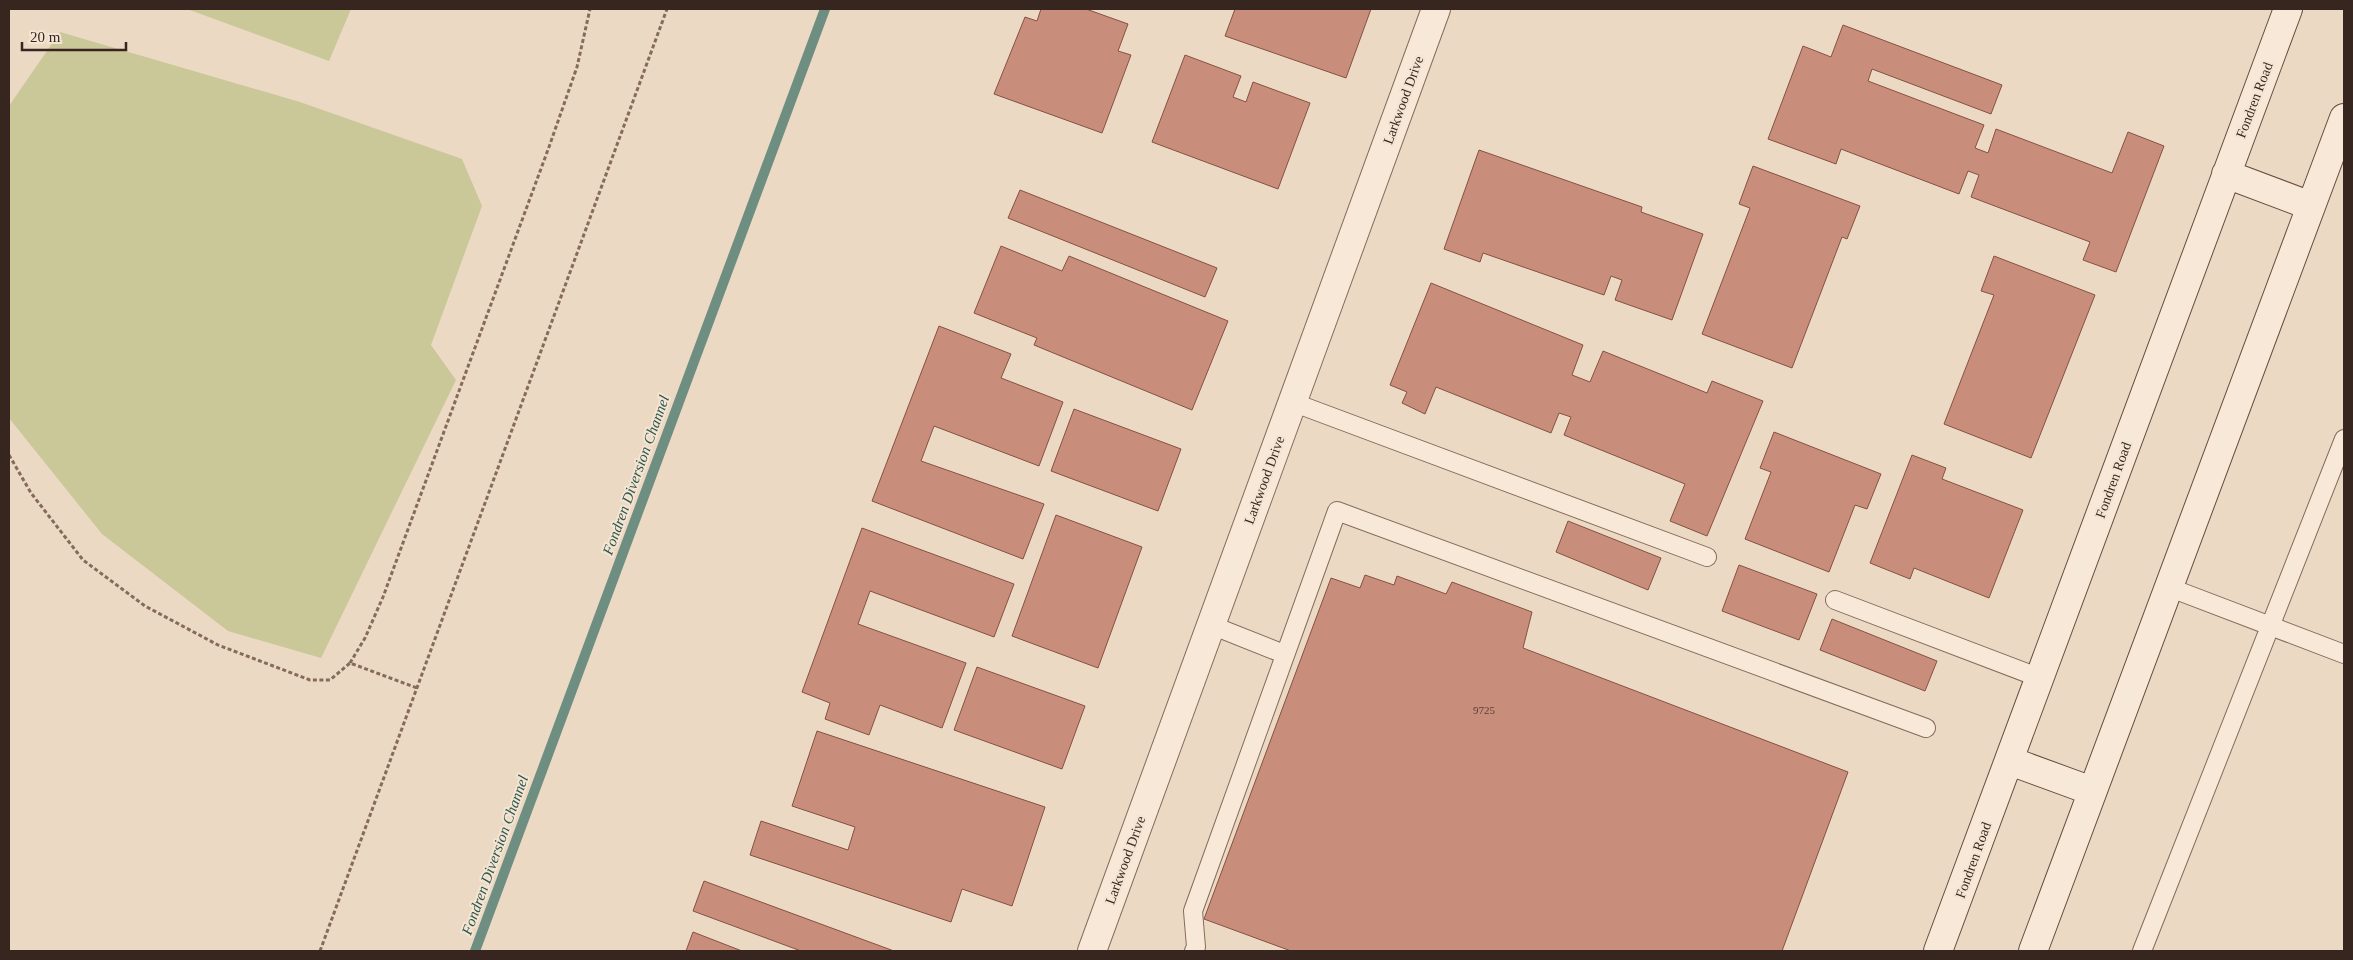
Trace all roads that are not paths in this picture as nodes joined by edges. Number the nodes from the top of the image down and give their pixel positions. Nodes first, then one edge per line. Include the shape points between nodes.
1 (1436, 9) edge
2 (2288, 9) edge
3 (2344, 118) edge
4 (2226, 174) junction
5 (2311, 206) junction
6 (1292, 402) junction
7 (2344, 439) edge
8 (1706, 557) dead end
9 (2168, 587) junction
10 (1835, 600) dead end
11 (1211, 625) junction
12 (2270, 626) junction
13 (1284, 654) junction
14 (2344, 654) edge
15 (2040, 678) junction
16 (1926, 728) dead end
17 (2010, 761) junction
18 (2092, 790) junction
19 (1199, 950) edge
20 (1092, 951) edge
21 (1938, 951) edge
22 (2033, 951) edge
23 (2142, 951) edge

1 - 6 main road, Larkwood Drive
2 - 4 main road, Fondren Road
3 - 5 main road
4 - 5 main road
4 - 15 main road, Fondren Road
5 - 9 main road
6 - 8 lane
6 - 11 main road, Larkwood Drive
7 - 12 lane
9 - 12 lane
9 - 18 main road
10 - 15 lane
11 - 13 lane
11 - 20 main road, Larkwood Drive
12 - 14 lane
12 - 23 lane
13 - 16 lane via 1337,511
13 - 19 lane via 1193,911
15 - 17 main road, Fondren Road
17 - 18 main road
17 - 21 main road, Fondren Road
18 - 22 main road

